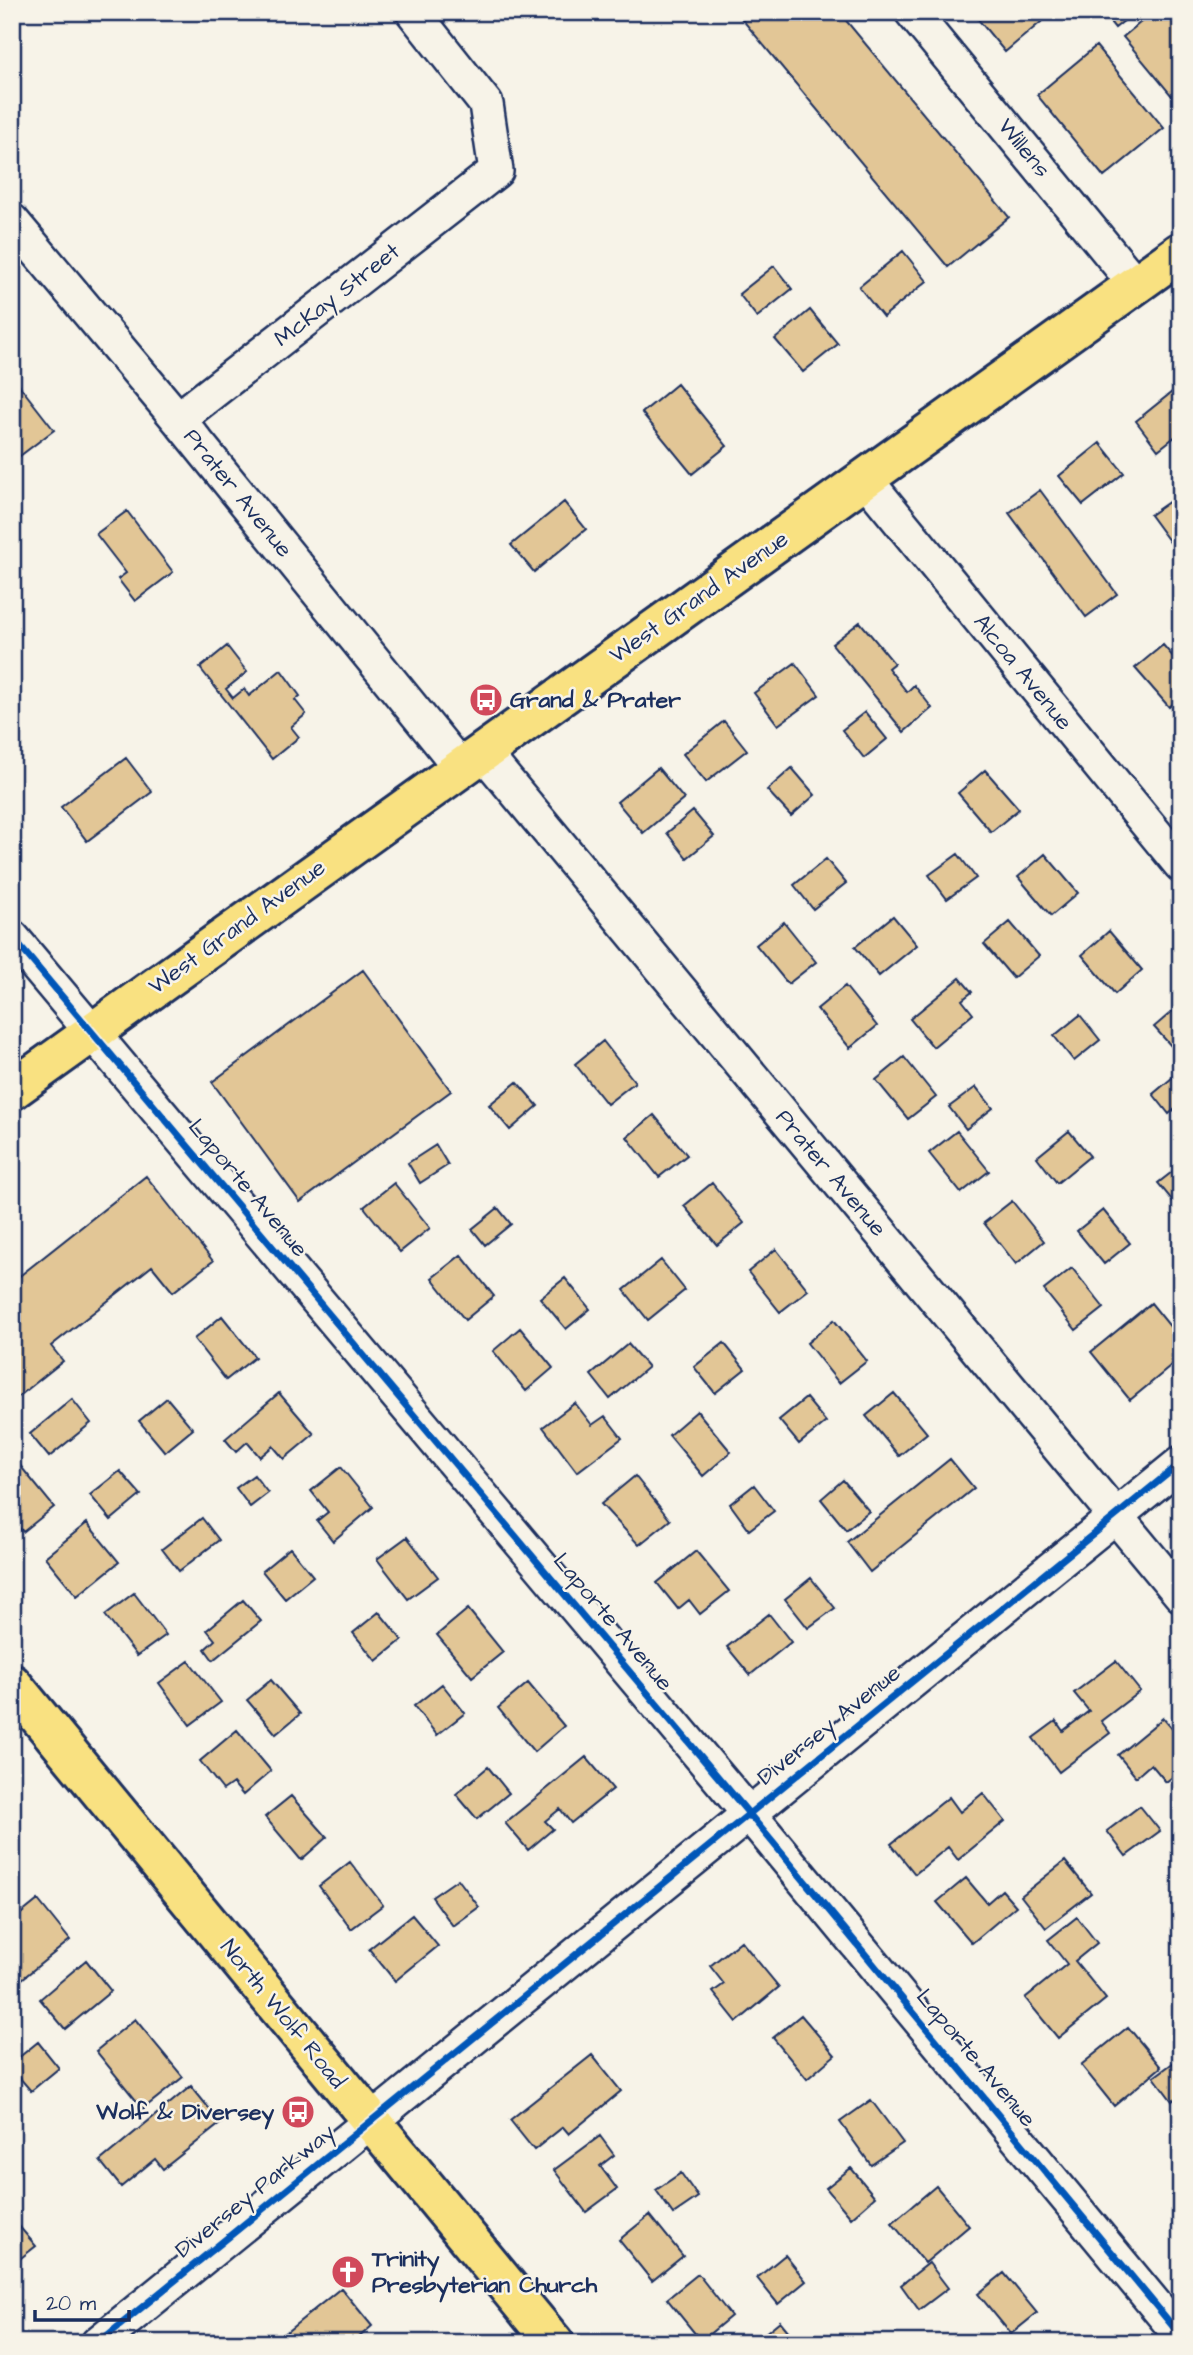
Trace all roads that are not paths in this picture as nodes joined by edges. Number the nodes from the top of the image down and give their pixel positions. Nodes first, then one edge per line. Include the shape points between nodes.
1 (413, 12) edge
2 (912, 12) edge
3 (12, 221) edge
4 (1181, 252) edge
5 (1136, 285) junction
6 (178, 419) junction
7 (866, 480) junction
8 (471, 759) junction
9 (1181, 864) edge
10 (12, 937) edge
11 (91, 1032) junction
12 (12, 1090) edge
13 (1181, 1463) edge
14 (1116, 1516) junction
15 (1181, 1595) edge
16 (12, 1684) edge
17 (750, 1815) junction
18 (372, 2123) junction
19 (1181, 2336) edge
20 (98, 2343) edge
21 (554, 2343) edge

1 - 6 street, McKay Street via 486,104 496,171
2 - 5 street, Willens
3 - 6 street, Prater Avenue
4 - 5 main road, West Grand Avenue
5 - 7 main road, West Grand Avenue
6 - 8 street, Prater Avenue
7 - 8 main road, West Grand Avenue
7 - 9 street, Alcoa Avenue
8 - 11 main road, West Grand Avenue
8 - 14 street, Prater Avenue
10 - 11 street, Laporte Avenue
11 - 12 main road, West Grand Avenue
11 - 17 street, Laporte Avenue
13 - 14 street, Diversey Avenue
14 - 15 street, Prater Avenue
14 - 17 street, Diversey Avenue
16 - 18 main road, North Wolf Road
17 - 18 street, Diversey Avenue
17 - 19 street, Laporte Avenue
18 - 20 street, Diversey Parkway
18 - 21 main road, North Wolf Road

